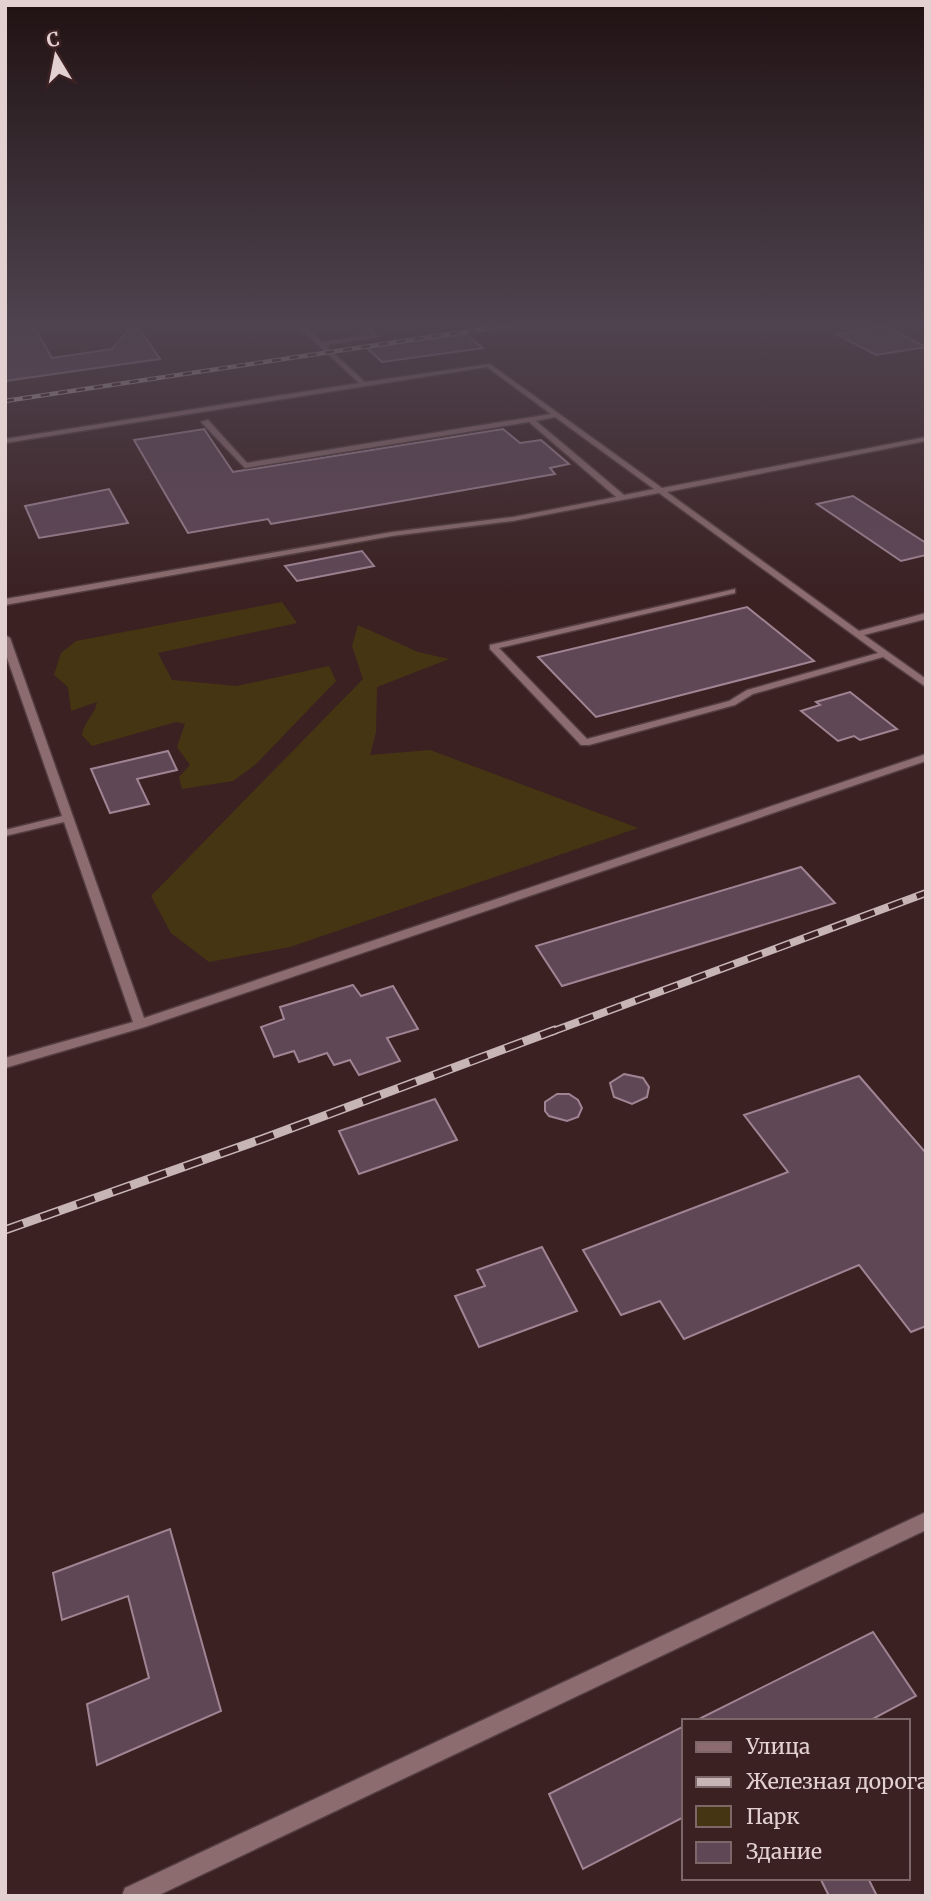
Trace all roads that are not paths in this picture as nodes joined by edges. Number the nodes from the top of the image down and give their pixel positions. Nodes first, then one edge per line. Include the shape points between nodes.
1 (177, 414) edge
2 (557, 415) joint
3 (530, 420) junction
4 (205, 422) dead end
5 (926, 439) edge
6 (5, 441) edge
7 (663, 491) junction
8 (624, 499) junction
9 (732, 591) dead end
10 (5, 602) edge
11 (926, 616) edge
12 (857, 634) junction
13 (5, 638) edge
14 (885, 654) junction
15 (926, 684) edge
16 (926, 757) edge
17 (68, 818) junction
18 (5, 833) edge
19 (140, 1024) junction
20 (5, 1063) edge
21 (926, 1521) edge
22 (132, 1896) edge

1 - 6 lane
2 - 3 lane
2 - 7 lane
3 - 4 lane via 245,466
3 - 8 lane
5 - 7 lane
7 - 8 lane
7 - 12 lane
8 - 10 lane via 392,534
9 - 14 lane via 493,647 585,743 732,704 750,692
11 - 12 lane
12 - 14 lane
13 - 17 lane
14 - 15 lane
16 - 19 lane
17 - 18 lane
17 - 19 lane
19 - 20 lane
21 - 22 lane

